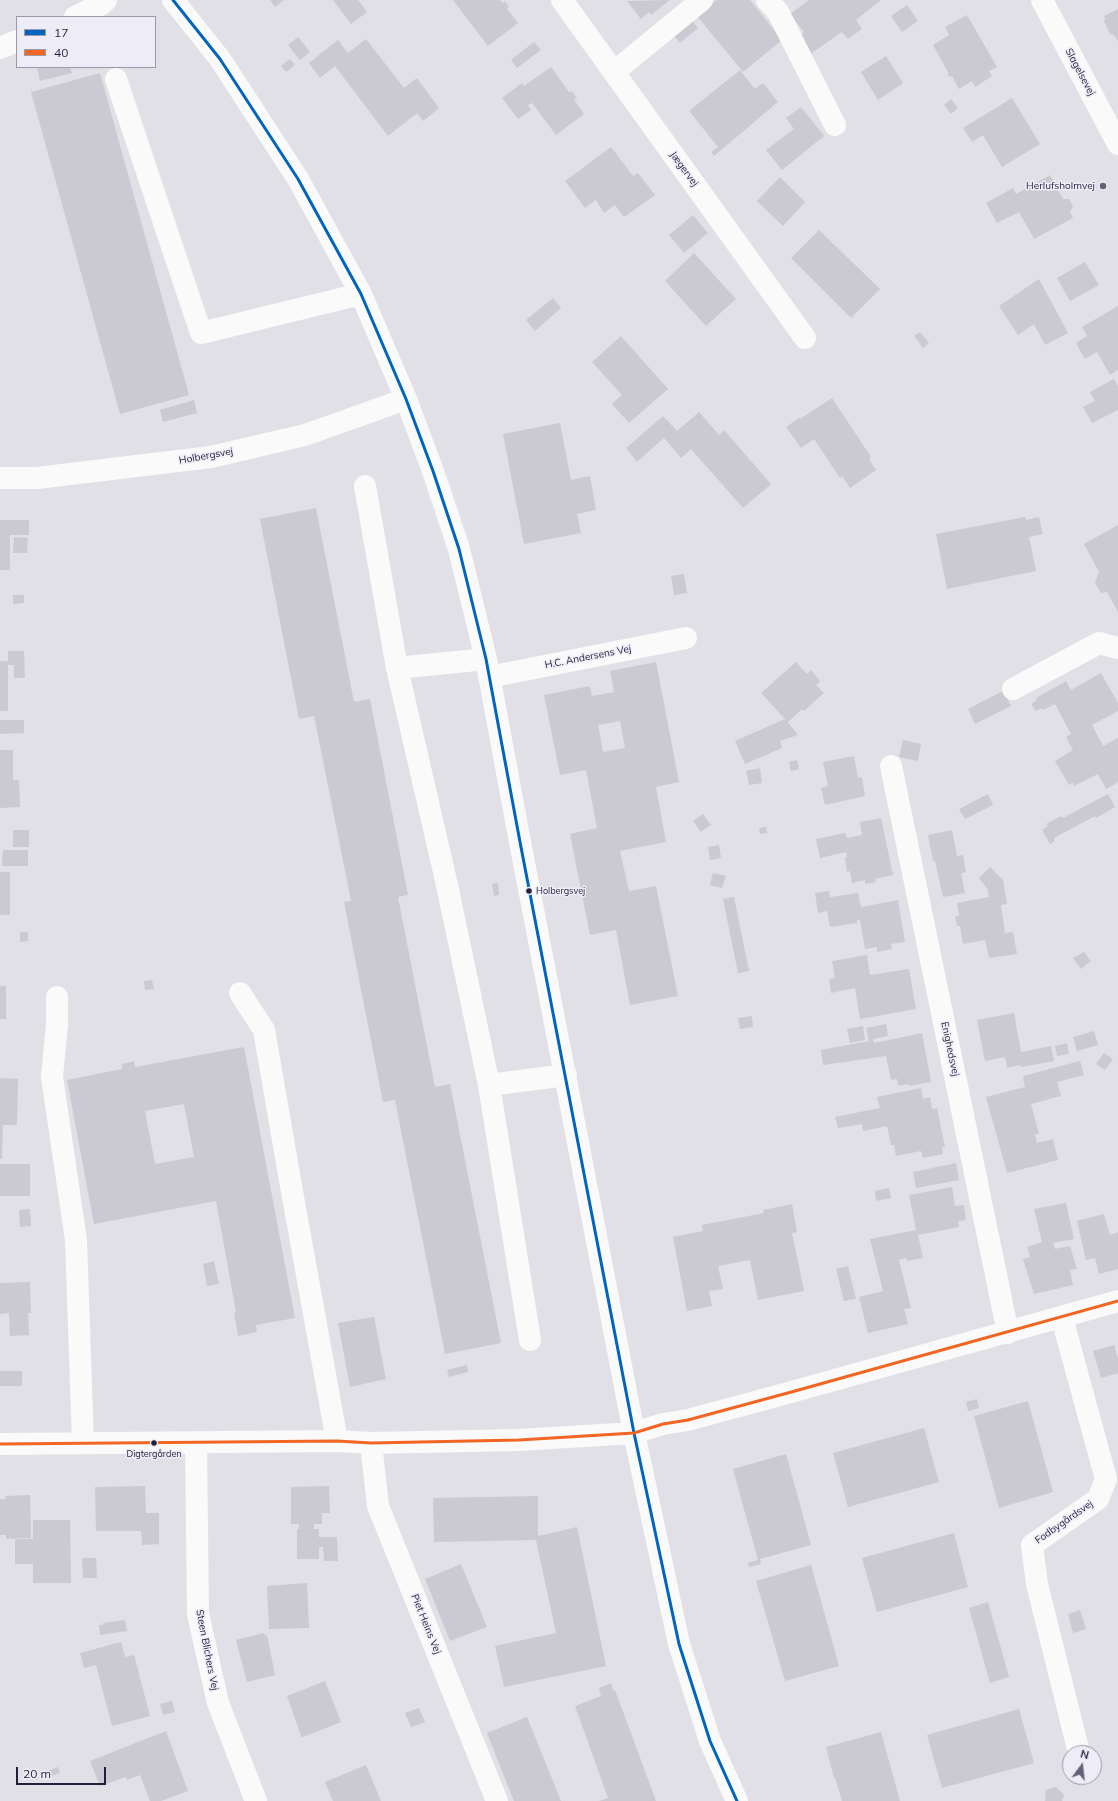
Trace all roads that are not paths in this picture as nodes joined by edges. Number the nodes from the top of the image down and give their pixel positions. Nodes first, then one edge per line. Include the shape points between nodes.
1 (106, 0) edge
2 (173, 0) edge
3 (562, 0) edge
4 (702, 0) edge
5 (768, 0) edge
6 (1042, 0) edge
7 (77, 16) edge
8 (16, 41) edge
9 (0, 48) edge
10 (614, 72) junction
11 (116, 79) dead end
12 (835, 125) dead end
13 (1118, 144) edge
14 (361, 294) junction
15 (805, 338) dead end
16 (406, 399) junction
17 (0, 478) edge
18 (365, 486) dead end
19 (686, 638) dead end
20 (1118, 649) edge
21 (397, 668) junction
22 (488, 668) junction
23 (1013, 689) dead end
24 (891, 766) dead end
25 (240, 993) dead end
26 (57, 998) dead end
27 (566, 1075) junction
28 (489, 1085) junction
29 (1118, 1301) edge
30 (1062, 1318) junction
31 (1008, 1333) junction
32 (530, 1340) dead end
33 (634, 1433) junction
34 (338, 1441) junction
35 (83, 1443) junction
36 (196, 1443) junction
37 (371, 1443) junction
38 (0, 1444) edge
39 (1077, 1745) edge
40 (256, 1801) edge
41 (497, 1801) edge
42 (737, 1801) edge

1 - 7 street
2 - 14 street via 220,59 298,179
3 - 10 street, Jægervej
4 - 10 street
5 - 12 street via 778,12
6 - 13 street, Slagelsevej
8 - 9 street
10 - 15 street, Jægervej
11 - 14 street via 201,334
14 - 16 street
16 - 17 street, Holbergsvej via 305,435 211,457 37,478
16 - 22 street via 459,549
18 - 21 street
19 - 22 street, H.C. Andersens Vej
20 - 23 street via 1100,643
21 - 22 street, H.C. Andersens Vej
21 - 28 street via 447,885
22 - 27 street
24 - 31 street, Enighedsvej
25 - 34 street via 264,1030 290,1186
26 - 35 street via 52,1077 76,1240
27 - 28 street
27 - 33 street
28 - 32 street
29 - 30 street
30 - 31 street
30 - 39 street, Fodbygårdsvej via 1106,1478 1098,1499 1032,1544 1037,1584
31 - 33 street
33 - 37 street via 519,1440
33 - 42 street via 679,1644 710,1741
34 - 36 street
34 - 37 street
35 - 36 street
35 - 38 street
36 - 40 street, Steen Blichers Vej via 198,1614 218,1704
37 - 41 street, Piet Heins Vej via 378,1506

